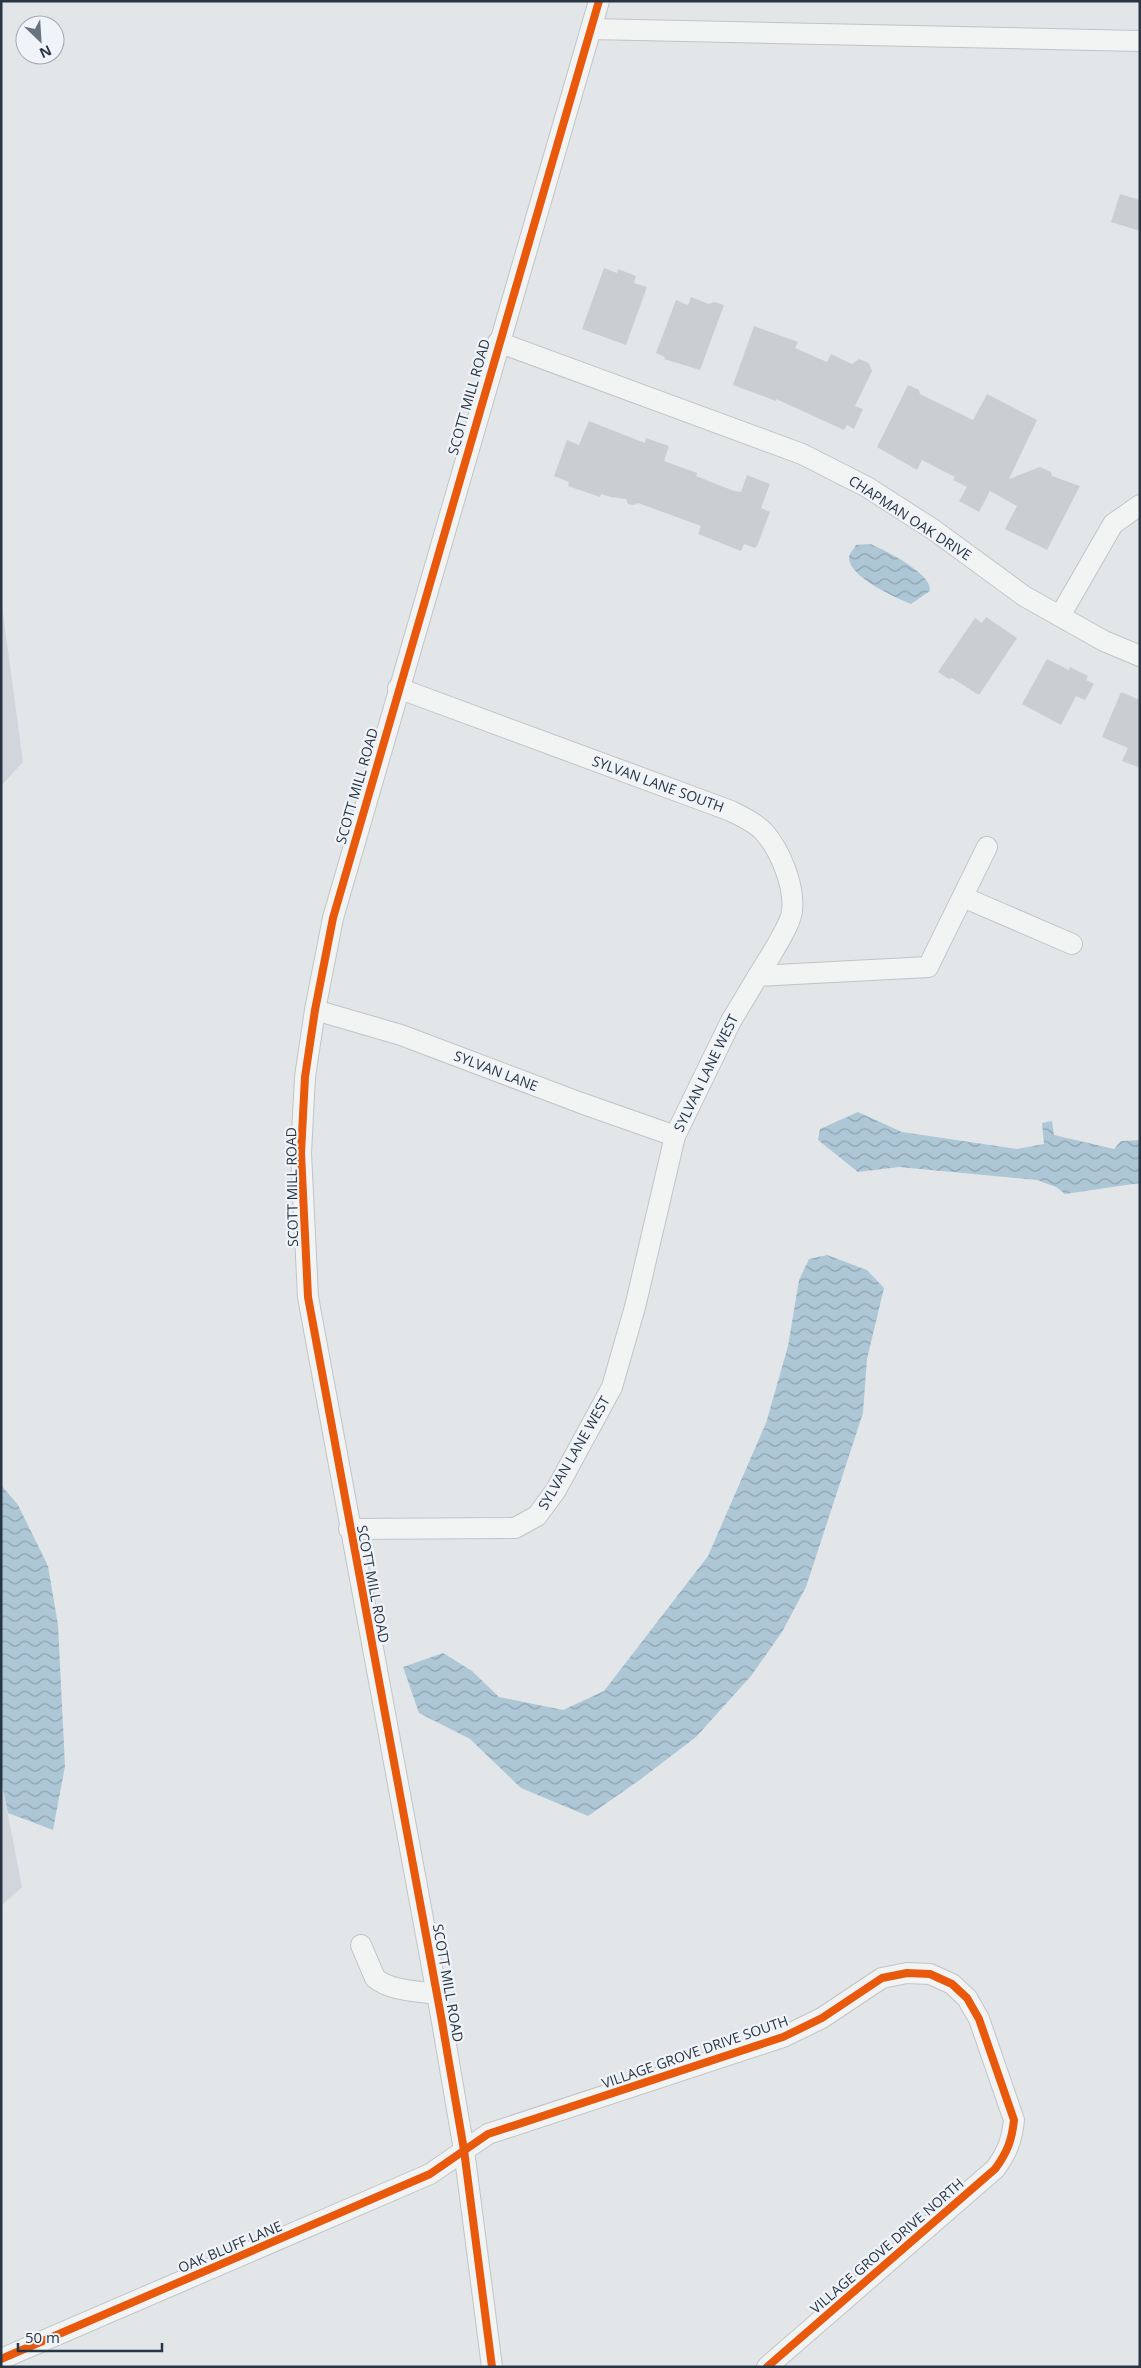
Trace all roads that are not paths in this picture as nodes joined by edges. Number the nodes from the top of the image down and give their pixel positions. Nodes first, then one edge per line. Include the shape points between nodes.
1 (599, 1) edge
2 (591, 29) junction
3 (1140, 41) edge
4 (498, 342) junction
5 (1140, 505) edge
6 (1060, 616) junction
7 (1140, 656) edge
8 (398, 688) junction
9 (988, 847) dead end
10 (963, 896) junction
11 (1072, 944) dead end
12 (758, 976) junction
13 (315, 1010) junction
14 (675, 1136) junction
15 (349, 1529) junction
16 (360, 1945) dead end
17 (930, 1974) joint
18 (437, 1994) junction
19 (464, 2150) junction
20 (1, 2359) edge
21 (492, 2367) edge
22 (767, 2367) edge

1 - 2 street, SCOTT MILL ROAD
2 - 3 street
2 - 4 street, SCOTT MILL ROAD
4 - 6 street, CHAPMAN OAK DRIVE via 802,454 867,487 934,530 1024,596
4 - 8 street, SCOTT MILL ROAD
5 - 6 street via 1113,524
6 - 7 street, CHAPMAN OAK DRIVE via 1104,641
8 - 12 street, SYLVAN LANE SOUTH via 731,811 764,831 792,892 792,912
8 - 13 street, SCOTT MILL ROAD via 332,918
9 - 10 street
10 - 11 street
10 - 12 street via 928,967
12 - 14 street, SYLVAN LANE WEST via 731,1021
13 - 14 street, SYLVAN LANE via 401,1035
13 - 15 street, SCOTT MILL ROAD via 305,1077 302,1153 308,1297
14 - 15 street, SYLVAN LANE WEST via 635,1307 612,1387 556,1490 537,1516 515,1528
15 - 18 street, SCOTT MILL ROAD
16 - 18 street via 380,1982
17 - 19 street, VILLAGE GROVE DRIVE SOUTH via 907,1972 882,1978 822,2018 784,2037 488,2134
17 - 22 street, VILLAGE GROVE DRIVE NORTH via 952,1984 966,1998 979,2019 1014,2120 1006,2154 995,2168
18 - 19 street, SCOTT MILL ROAD
19 - 20 street, OAK BLUFF LANE via 430,2174
19 - 21 street, SCOTT MILL ROAD

